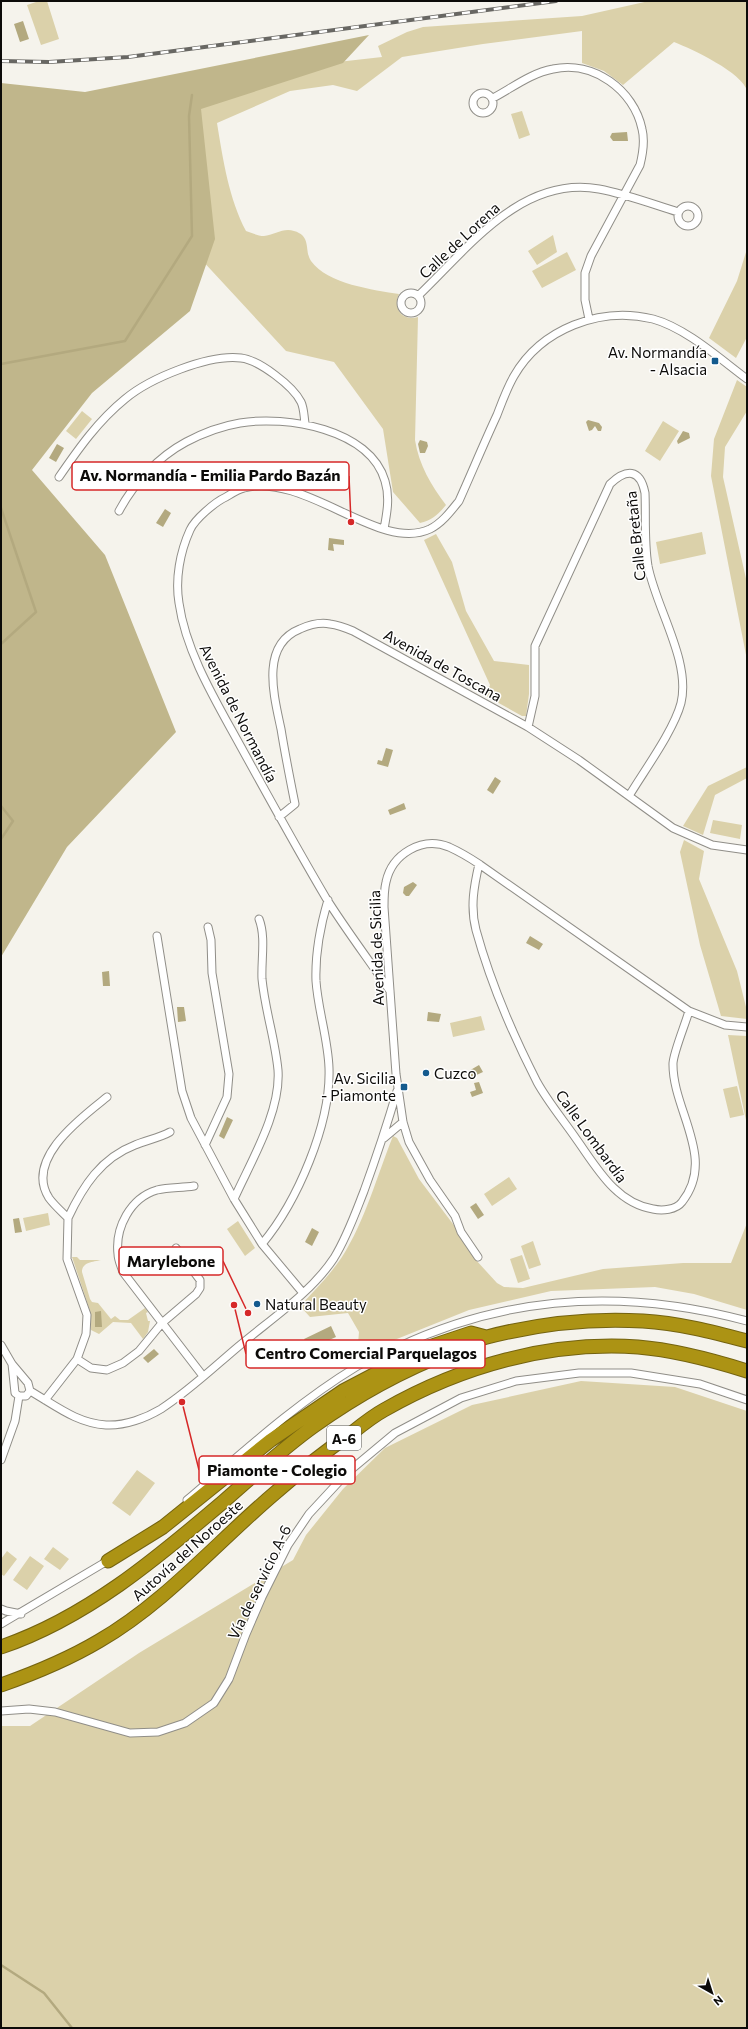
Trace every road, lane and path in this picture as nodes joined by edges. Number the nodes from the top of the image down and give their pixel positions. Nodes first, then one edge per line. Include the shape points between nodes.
1 (493, 98) dead end
2 (626, 195) junction
3 (678, 212) dead end
4 (419, 295) dead end
5 (589, 319) junction
6 (747, 379) edge
7 (305, 423) junction
8 (60, 478) dead end
9 (119, 511) dead end
10 (384, 529) junction
11 (528, 727) junction
12 (629, 796) junction
13 (279, 817) junction
14 (747, 850) edge
15 (479, 864) junction
16 (328, 900) junction
17 (259, 919) dead end
18 (208, 927) dead end
19 (157, 936) dead end
20 (390, 991) junction
21 (689, 1011) junction
22 (747, 1027) edge
23 (398, 1088) junction
24 (107, 1097) dead end
25 (403, 1122) junction
26 (170, 1132) dead end
27 (383, 1140) junction
28 (206, 1145) junction
29 (194, 1186) dead end
30 (234, 1199) junction
31 (68, 1218) junction
32 (262, 1244) junction
33 (176, 1248) dead end
34 (478, 1258) dead end
35 (303, 1293) junction
36 (747, 1321) edge
37 (162, 1323) junction
38 (486, 1337) junction
39 (747, 1341) edge
40 (1, 1345) edge
41 (76, 1359) junction
42 (12, 1364) junction
43 (747, 1370) edge
44 (203, 1376) junction
45 (25, 1381) junction
46 (14, 1384) junction
47 (30, 1391) junction
48 (19, 1396) junction
49 (45, 1400) junction
50 (747, 1400) edge
51 (1, 1460) edge
52 (108, 1561) junction
53 (1, 1609) edge
54 (21, 1614) junction
55 (1, 1624) edge
56 (1, 1647) edge
57 (1, 1685) edge
58 (1, 1711) edge

1 - 2 street via 535,74 553,68 589,70 604,77 620,89 630,101 638,114 642,130 644,149 640,165
2 - 3 street, Calle de Lorena
2 - 4 street, Calle de Lorena via 598,188 574,188 550,191 532,197 498,218
2 - 5 street via 591,256 585,273 585,300
5 - 6 street, Avenida de Normandía via 620,316 653,319 681,331
5 - 10 street, Avenida de Normandía via 560,330 536,348 514,375 459,501 446,518 430,529 412,534
7 - 8 street via 301,402 290,388 273,374 252,361 241,358 211,360 159,378 126,398 99,422
7 - 9 street via 241,423 213,430 185,442 142,478
7 - 10 street via 363,449 377,464 385,481 388,504
10 - 13 street, Avenida de Normandía via 308,496 280,488 262,487 244,488 216,501 191,528 179,562 179,602 189,643 218,705
11 - 12 street, Avenida de Toscana
11 - 12 street, Calle Bretaña via 535,696 535,646 610,484 619,475 637,475 643,483 645,493 648,564 657,599 680,663 683,684 681,703 674,722
11 - 13 street, Avenida de Toscana via 353,631 328,624 309,625 283,639 276,651 273,670 274,692 294,804
12 - 14 street, Avenida de Toscana via 656,817 690,836 712,845
13 - 16 street, Avenida de Normandía
15 - 20 street, Avenida de Sicilia via 449,847 431,844 413,847 400,856 390,870 384,907
15 - 21 street, Avenida de Sicilia
15 - 21 street, Calle Lombardía via 472,910 476,930 503,1008 538,1083 602,1176 620,1194 641,1207 664,1211 681,1203 692,1186 696,1167 694,1144 675,1085 673,1062
16 - 20 street, Avenida de Normandía
16 - 32 street via 318,932 316,982 329,1068 328,1099 322,1127 291,1202 278,1225
17 - 30 street via 263,928 262,980 278,1070 278,1087 266,1130
18 - 28 street via 212,973 229,1074 227,1097
19 - 28 street via 182,1092 191,1118
20 - 23 street, Avenida de Sicilia
21 - 22 street, Avenida de Sicilia via 725,1025
23 - 25 street, Avenida de Sicilia
23 - 27 street
24 - 31 street via 60,1138 44,1171 44,1185 49,1197
25 - 27 street
25 - 34 street, Avenida de Sicilia via 409,1142 426,1174 455,1216 461,1232
26 - 31 street via 115,1154 104,1163 82,1190
27 - 35 street via 345,1240 319,1277
28 - 30 street
29 - 37 street via 155,1191 142,1198 130,1209 118,1237 118,1255 123,1272
30 - 32 street
31 - 41 street via 67,1259 87,1316 86,1334
32 - 35 street
33 - 37 street via 197,1274 200,1288
35 - 44 street
36 - 52 street via 712,1312 645,1302 570,1301 492,1313 429,1333 356,1366 300,1406 158,1524
37 - 41 street via 139,1351 123,1363 107,1370 91,1368
37 - 44 street
38 - 39 highway, Autovía del Noroeste / A-6 via 570,1323 643,1321 713,1332
38 - 52 highway via 471,1333 423,1349 344,1391 271,1440 163,1527
38 - 56 highway, Autovía del Noroeste / A-6 via 416,1364 358,1396 313,1427 171,1546 123,1582 77,1613 22,1640
40 - 42 street
41 - 49 street
42 - 45 street
42 - 46 street
43 - 57 highway, Autovía del Noroeste / A-6 via 702,1357 639,1347 576,1348 524,1354 447,1378 383,1410 327,1450 143,1611 100,1641 46,1669
44 - 49 street via 160,1409 141,1419 125,1423 107,1425 86,1421
45 - 46 street via 19,1380
45 - 47 street via 30,1385
46 - 48 street via 15,1392
47 - 48 street via 26,1396
47 - 49 street
48 - 51 street via 15,1421
50 - 58 street, Vía de servicio A-6 via 700,1384 631,1373 579,1373 516,1381 461,1398 395,1433 347,1473 309,1514 288,1545 262,1598 229,1679 214,1702 185,1724 158,1732 130,1733 55,1712 29,1709
52 - 54 street
53 - 54 street
54 - 55 street

